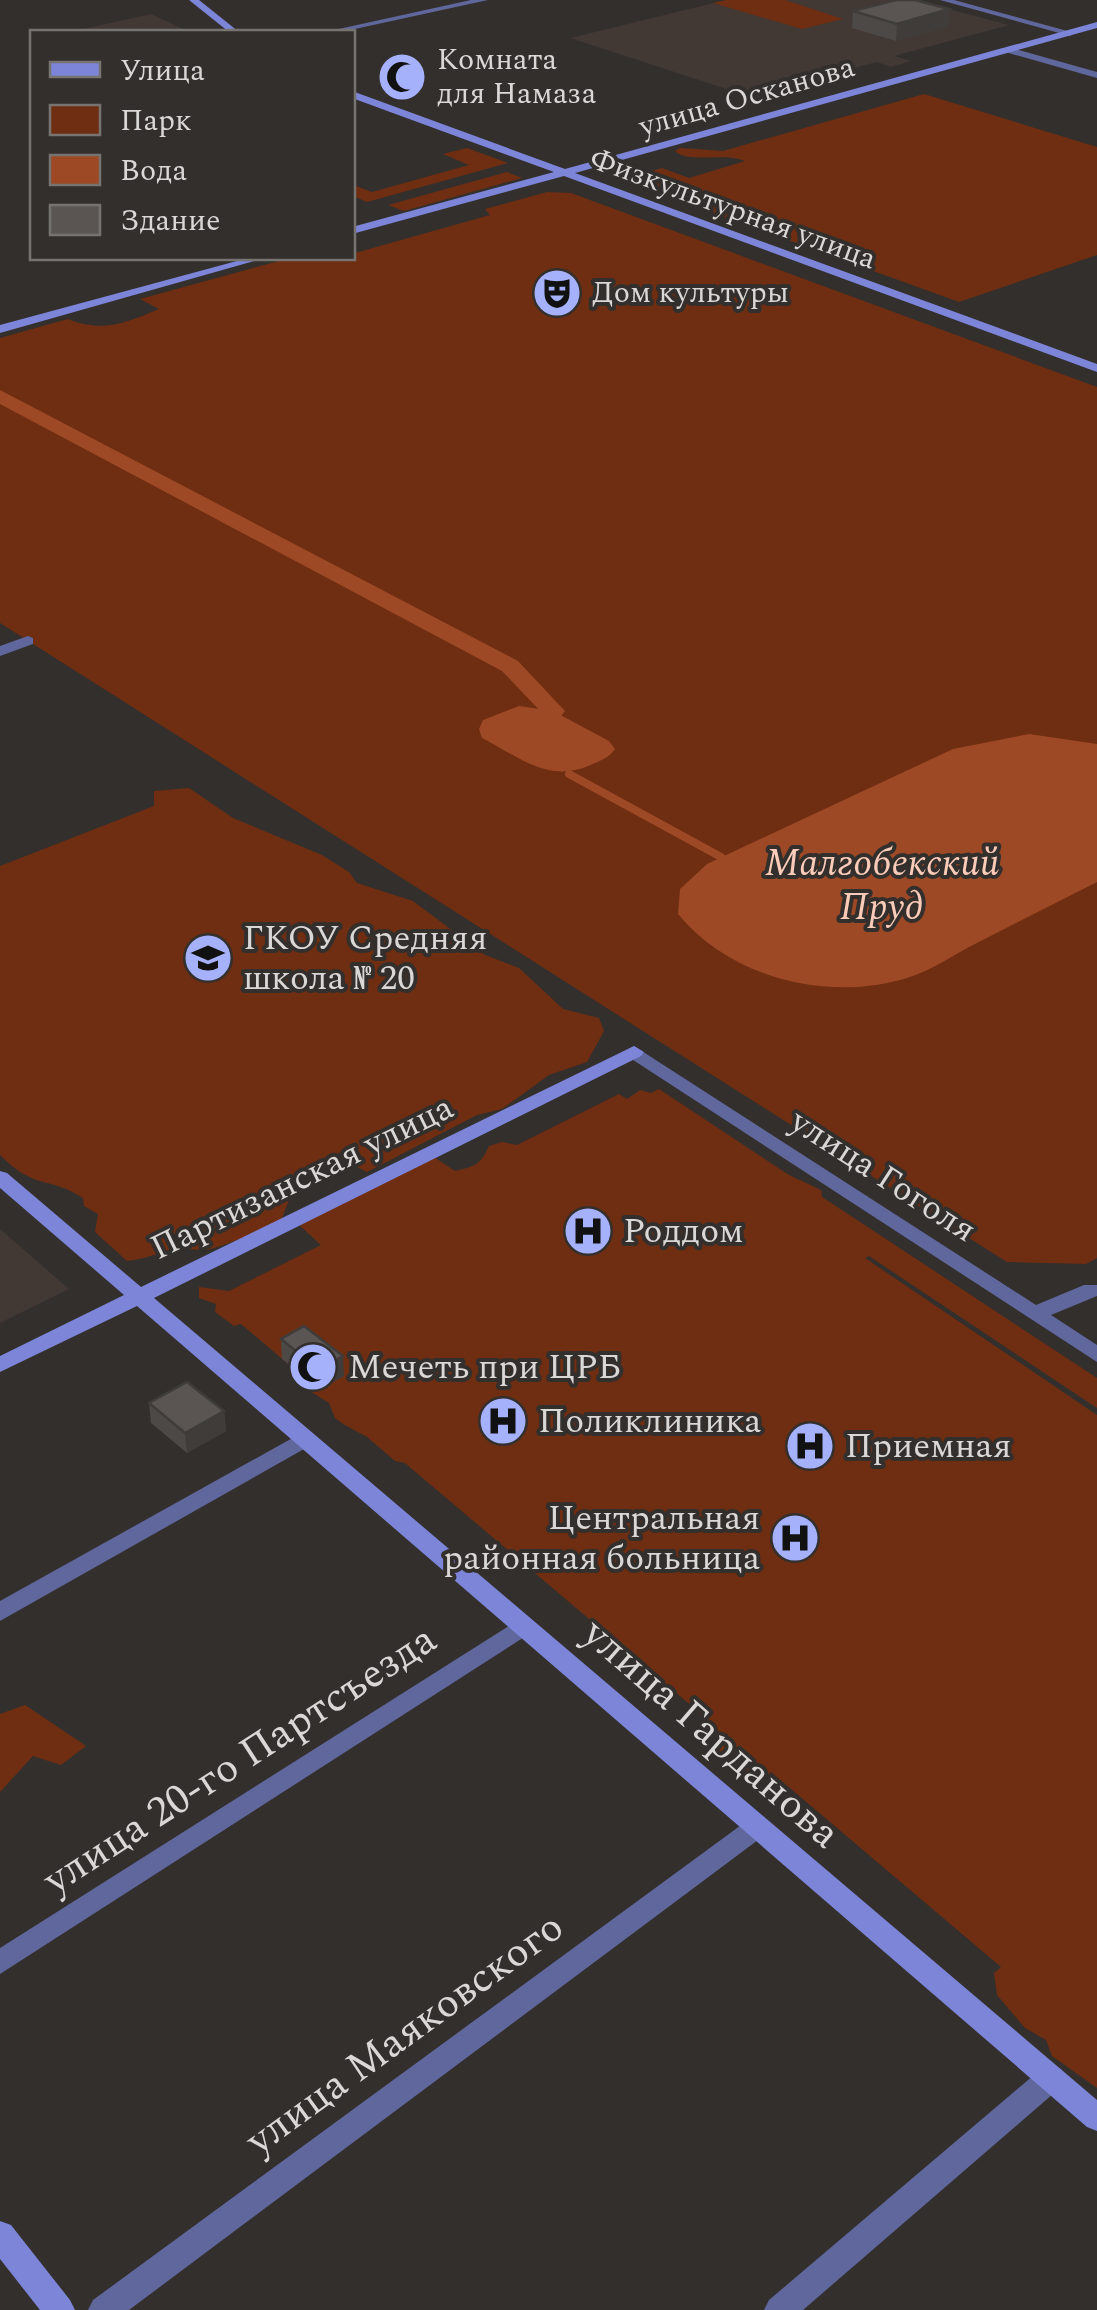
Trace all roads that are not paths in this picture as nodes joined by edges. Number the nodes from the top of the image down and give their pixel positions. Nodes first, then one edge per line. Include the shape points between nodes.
1 (220, 0) edge
2 (484, 0) edge
3 (944, 0) edge
4 (196, 2) edge
5 (1097, 25) edge
6 (231, 30) edge
7 (340, 30) edge
8 (1070, 33) junction
9 (1008, 50) junction
10 (1097, 75) edge
11 (355, 95) edge
12 (566, 174) junction
13 (355, 231) edge
14 (252, 260) edge
15 (0, 330) edge
16 (1097, 368) edge
17 (28, 641) dead end
18 (0, 651) edge
19 (634, 1052) joint
20 (0, 1177) edge
21 (1092, 1290) dead end
22 (139, 1295) junction
23 (1034, 1314) junction
24 (1097, 1355) edge
25 (0, 1365) edge
26 (305, 1439) junction
27 (0, 1612) edge
28 (523, 1626) junction
29 (757, 1826) junction
30 (0, 1962) edge
31 (1051, 2078) junction
32 (1097, 2118) edge
33 (0, 2235) edge
34 (59, 2310) edge
35 (104, 2310) edge
36 (780, 2310) edge

1 - 4 street
2 - 7 street
3 - 8 street
4 - 6 street
5 - 8 street, улица Осканова
8 - 9 street, улица Осканова
9 - 10 street
9 - 12 street, улица Осканова
11 - 12 street, Физкультурная улица
12 - 13 street, улица Осканова
12 - 16 street, Физкультурная улица
14 - 15 street
17 - 18 street
19 - 22 street, Партизанская улица
19 - 23 street, улица Гоголя
20 - 22 street, улица Гарданова
21 - 23 street
22 - 25 street, Партизанская улица
22 - 26 street, улица Гарданова
23 - 24 street, улица Гоголя
26 - 27 street
26 - 28 street, улица Гарданова
28 - 29 street, улица Гарданова
28 - 30 street, улица 20-го Партсъезда
29 - 31 street, улица Гарданова
29 - 35 street, улица Маяковского
31 - 32 street, улица Гарданова
31 - 36 street
33 - 34 street

